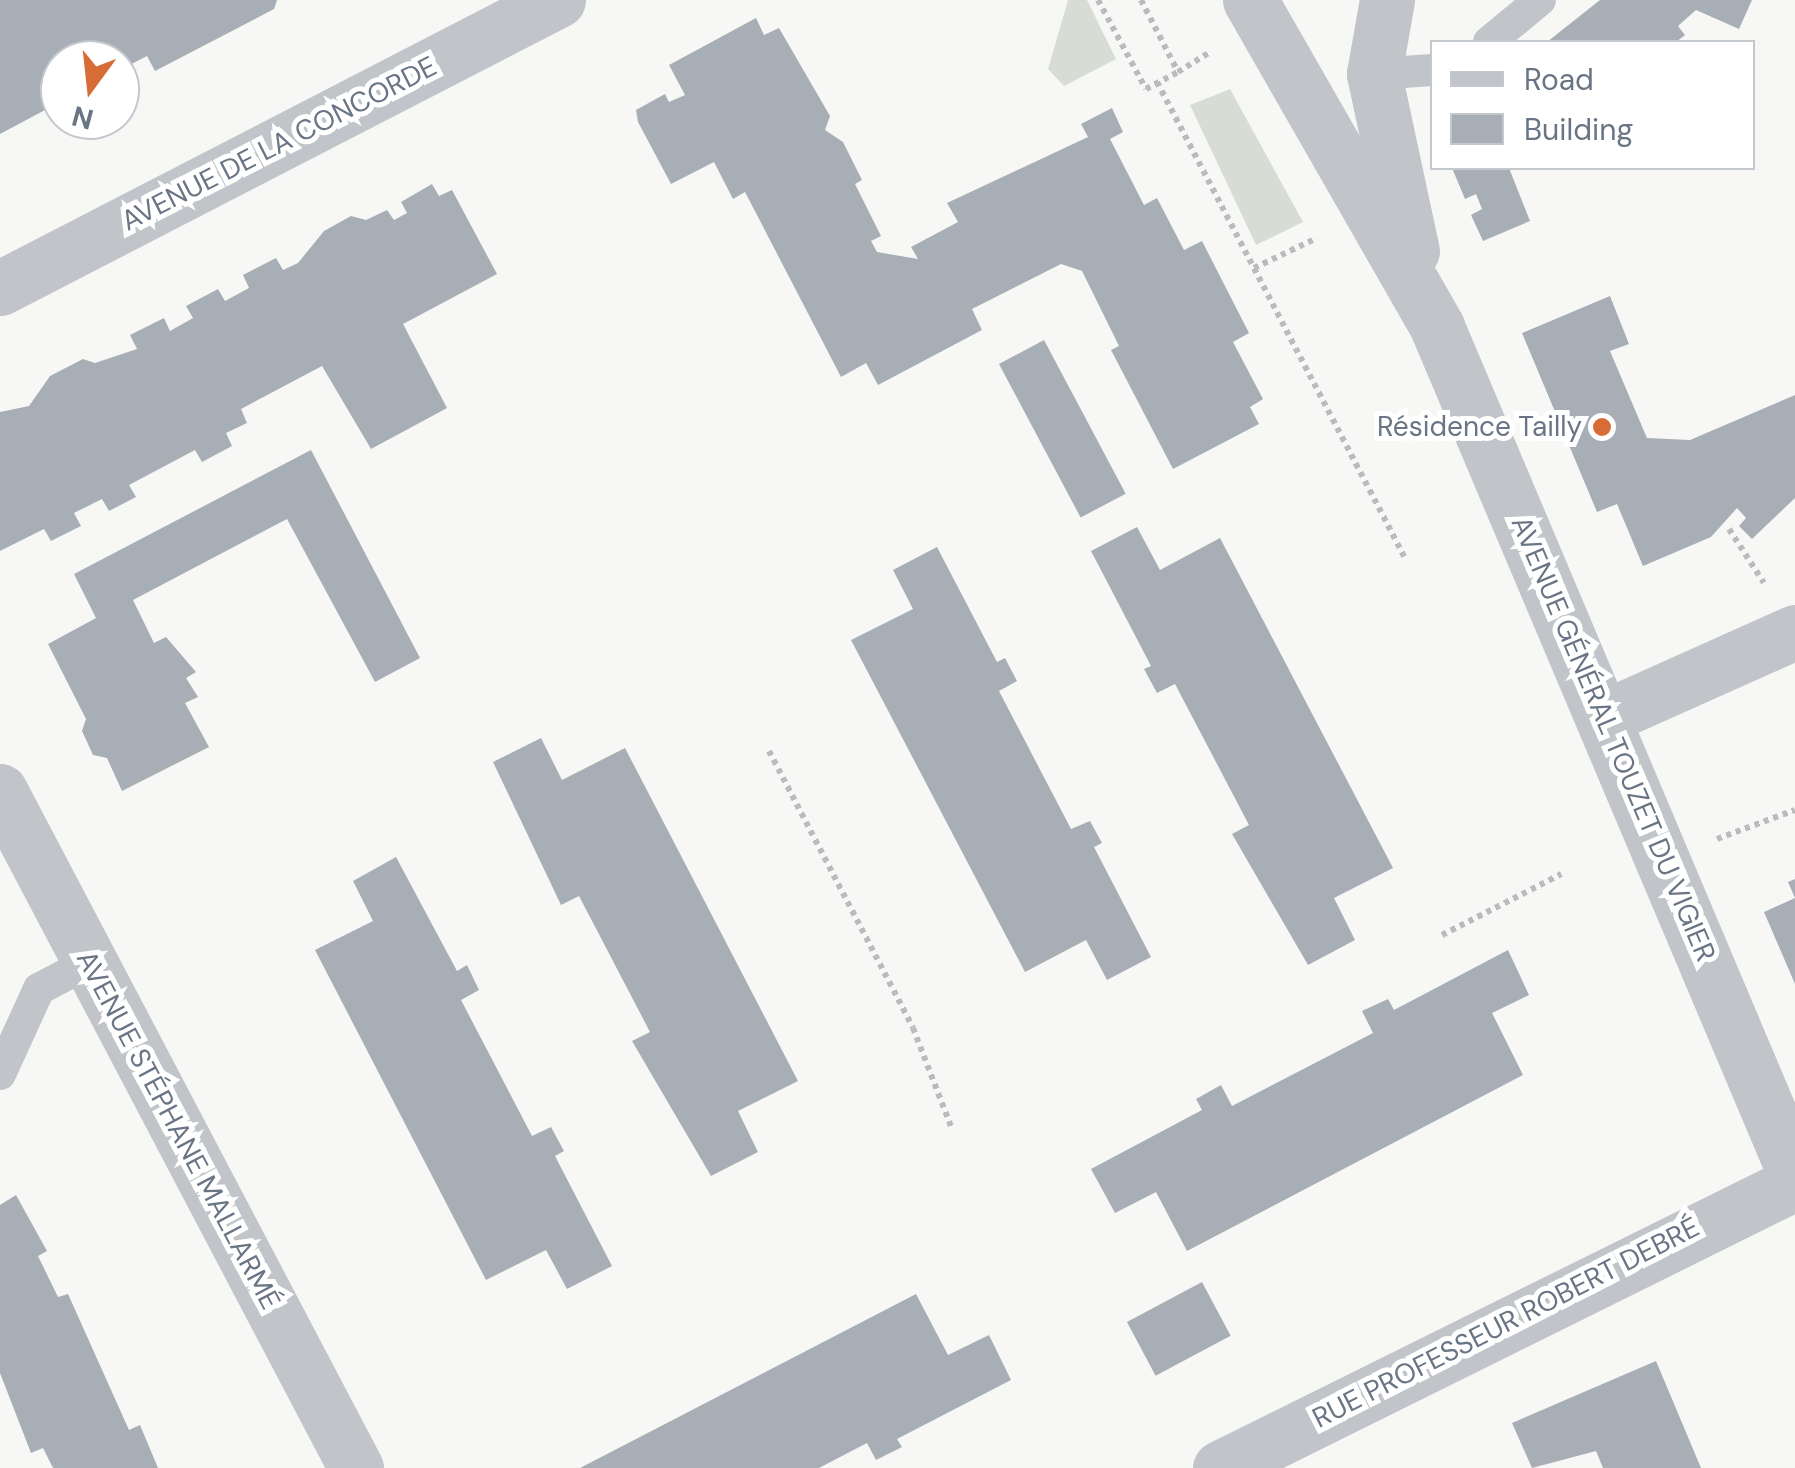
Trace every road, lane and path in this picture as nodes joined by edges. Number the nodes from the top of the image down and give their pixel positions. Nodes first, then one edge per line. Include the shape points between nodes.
1 (558, 0) edge
2 (1098, 0) edge
3 (1141, 0) edge
4 (1250, 0) edge
5 (1386, 0) edge
6 (1540, 0) edge
7 (1491, 40) edge
8 (1212, 51) dead end
9 (1430, 70) edge
10 (1178, 72) junction
11 (1374, 74) junction
12 (1157, 82) junction
13 (1317, 238) dead end
14 (1254, 268) junction
15 (0, 288) edge
16 (1426, 307) junction
17 (1729, 529) dead end
18 (1406, 560) dead end
19 (1783, 612) edge
20 (1605, 718) junction
21 (769, 751) dead end
22 (0, 791) edge
23 (1795, 810) edge
24 (1717, 839) dead end
25 (1561, 874) dead end
26 (1442, 935) dead end
27 (90, 962) junction
28 (0, 1074) edge
29 (952, 1128) dead end
30 (1795, 1174) edge
31 (1795, 1184) edge
32 (356, 1468) edge
33 (1220, 1468) edge

1 - 15 street, AVENUE DE LA CONCORDE
2 - 12 path via 1146,89
3 - 10 path
4 - 16 street
5 - 11 street
6 - 7 lane
8 - 10 path
9 - 11 lane
10 - 12 path
11 - 16 street
12 - 14 path
13 - 14 path
14 - 18 path
16 - 20 street, AVENUE GÉNÉRAL TOUZET DU VIGIER
17 - 19 path
19 - 20 street
20 - 30 street, AVENUE GÉNÉRAL TOUZET DU VIGIER
21 - 29 path via 914,1028
22 - 27 street, AVENUE STÉPHANE MALLARMÉ
23 - 24 path
25 - 26 path
27 - 28 lane via 39,989
27 - 32 street, AVENUE STÉPHANE MALLARMÉ
31 - 33 street, RUE PROFESSEUR ROBERT DEBRÉ

